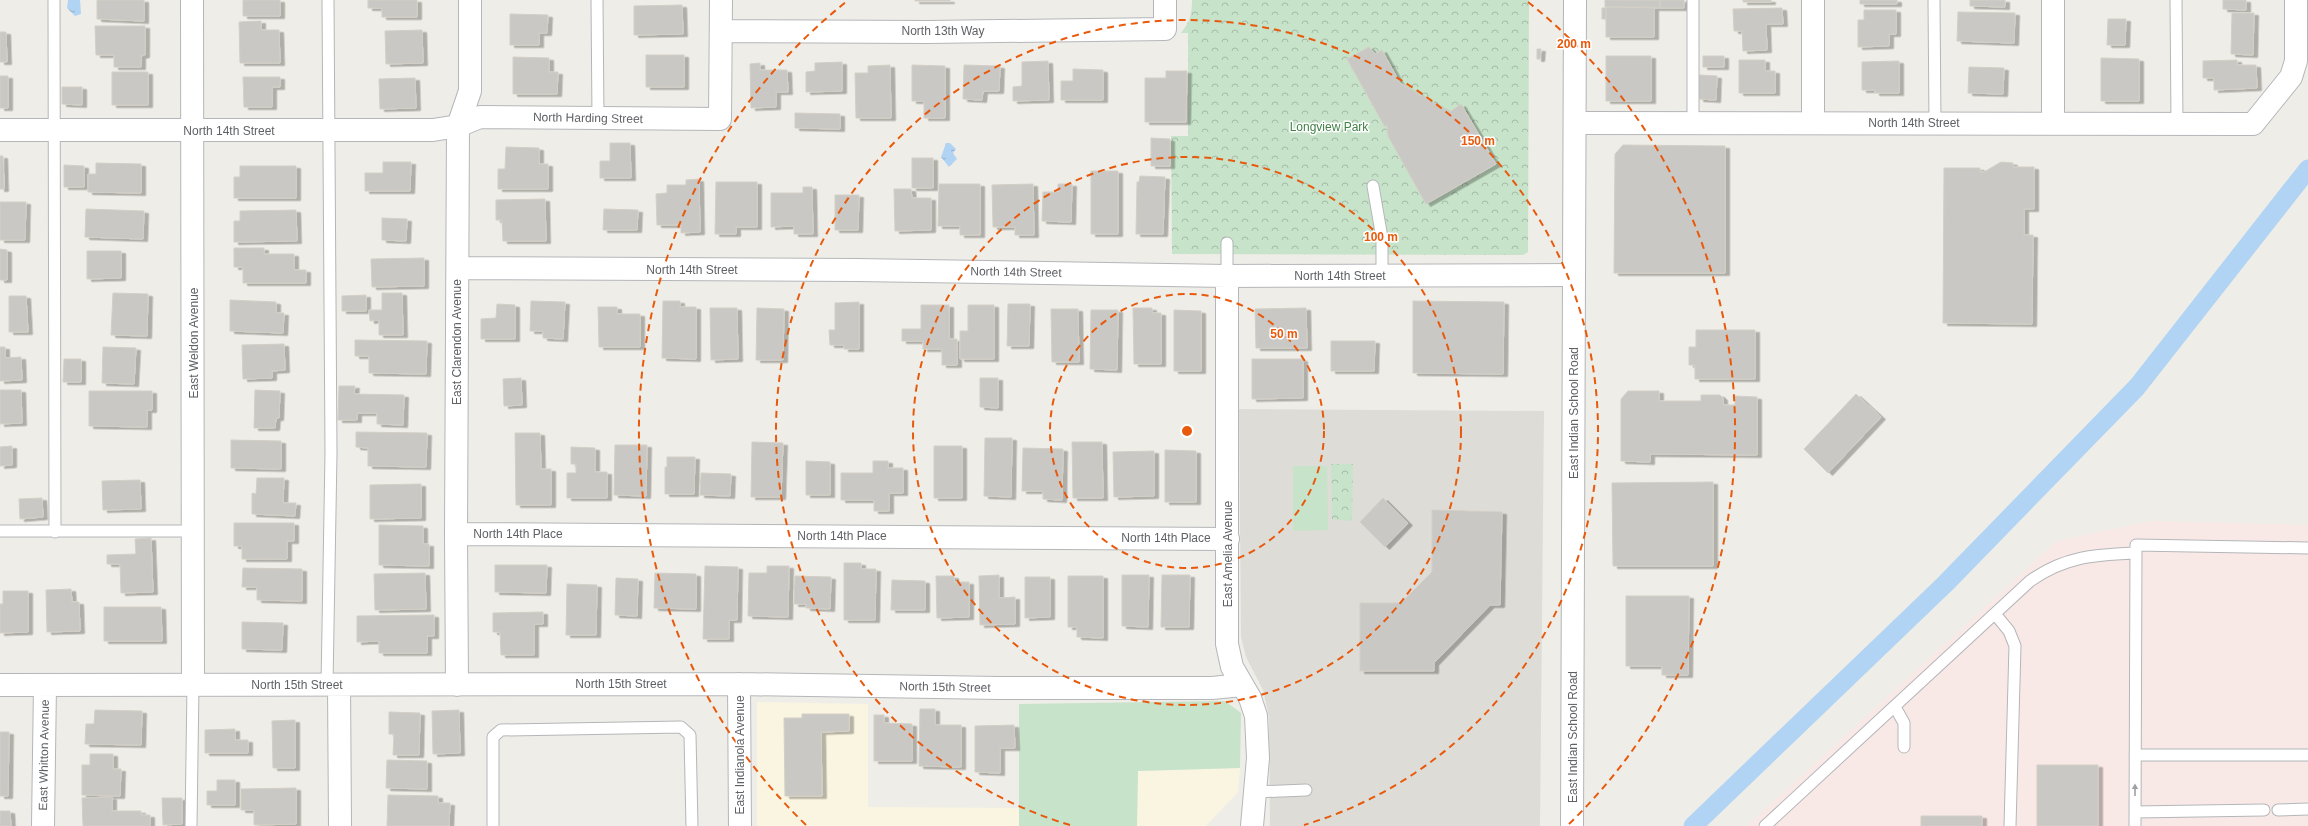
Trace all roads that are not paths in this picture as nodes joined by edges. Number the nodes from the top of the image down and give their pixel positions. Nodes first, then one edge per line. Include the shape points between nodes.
1 (54, 0) edge
2 (192, 0) edge
3 (328, 0) edge
4 (470, 0) edge
5 (597, 0) edge
6 (721, 0) edge
7 (1165, 0) edge
8 (1575, 0) edge
9 (1693, 0) edge
10 (1813, 0) edge
11 (1934, 0) edge
12 (2053, 0) edge
13 (2176, 0) edge
14 (2296, 0) edge
15 (721, 31) junction
16 (598, 119) junction
17 (1693, 122) junction
18 (2053, 122) junction
19 (1575, 123) junction
20 (1813, 123) junction
21 (1935, 123) junction
22 (2177, 124) junction
23 (458, 126) junction
24 (0, 130) edge
25 (54, 130) junction
26 (329, 130) junction
27 (193, 131) junction
28 (1373, 186) dead end
29 (1227, 243) dead end
30 (458, 268) junction
31 (1574, 275) junction
32 (1227, 276) junction
33 (1382, 276) junction
34 (0, 531) edge
35 (193, 531) junction
36 (54, 532) junction
37 (456, 534) junction
38 (1228, 539) junction
39 (2308, 548) edge
40 (2136, 553) junction
41 (1995, 614) junction
42 (739, 684) junction
43 (0, 685) edge
44 (44, 685) junction
45 (193, 685) junction
46 (333, 685) junction
47 (457, 685) junction
48 (1242, 685) junction
49 (1895, 707) junction
50 (1904, 747) dead end
51 (2135, 755) junction
52 (2308, 755) edge
53 (1306, 790) dead end
54 (1255, 792) junction
55 (2308, 809) edge
56 (2264, 810) dead end
57 (2278, 810) dead end
58 (2135, 812) junction
59 (43, 826) edge
60 (191, 826) edge
61 (340, 826) edge
62 (493, 826) edge
63 (692, 826) edge
64 (740, 826) edge
65 (1252, 826) edge
66 (1572, 826) edge
67 (1765, 826) edge
68 (2010, 826) edge
69 (2135, 826) edge

1 - 25 lane
2 - 27 street, East Weldon Avenue
3 - 26 lane
4 - 23 street, East Clarendon Avenue via 470,91
5 - 16 lane
6 - 15 street
7 - 15 street, North 13th Way via 1164,29
8 - 19 street, East Indian School Road
9 - 17 lane
10 - 20 street
11 - 21 lane
12 - 18 street
13 - 22 lane
14 - 22 street, North 14th Street via 2296,61 2291,77 2253,124
15 - 16 street, North Harding Street via 720,119
16 - 23 street, North Harding Street via 480,117
17 - 19 street, North 14th Street
17 - 20 street, North 14th Street
18 - 21 street, North 14th Street
18 - 22 street, North 14th Street
19 - 31 street, East Indian School Road
20 - 21 street, North 14th Street
23 - 26 street, North 14th Street via 433,130
23 - 30 street, East Clarendon Avenue
24 - 25 street, North 14th Street
25 - 27 street, North 14th Street
25 - 36 lane
26 - 27 street, North 14th Street
26 - 46 lane
27 - 35 street, East Weldon Avenue
28 - 33 lane via 1382,238
29 - 32 lane
30 - 32 street, North 14th Street via 857,270
30 - 37 street, East Clarendon Avenue
31 - 33 street, North 14th Street
31 - 66 street, East Indian School Road
32 - 33 street, North 14th Street
32 - 38 street, East Amelia Avenue
34 - 36 lane
35 - 36 lane
35 - 45 street, East Weldon Avenue
37 - 38 street, North 14th Place
37 - 47 street, East Clarendon Avenue
38 - 48 street, East Amelia Avenue via 1227,644 1232,667
39 - 40 lane via 2136,545
40 - 41 lane via 2092,555 2047,569 2030,581
40 - 51 lane
41 - 49 lane
41 - 68 lane via 2010,631 2015,646
42 - 47 street, North 15th Street
42 - 48 street, North 15th Street via 999,688 1212,688
42 - 64 street, East Indianola Avenue
43 - 44 street, North 15th Street
44 - 45 street, North 15th Street
44 - 59 street, East Whitton Avenue
45 - 46 street, North 15th Street
45 - 60 lane
46 - 47 street, North 15th Street
46 - 61 street
48 - 54 street, East Amelia Avenue via 1256,716 1258,758
49 - 50 lane via 1904,723
49 - 67 lane
51 - 52 lane
58 -> 51 lane
53 - 54 lane
54 - 65 street, East Amelia Avenue
55 - 57 lane
56 - 58 lane
58 - 69 lane
62 - 63 lane via 493,737 501,730 681,727 690,735

